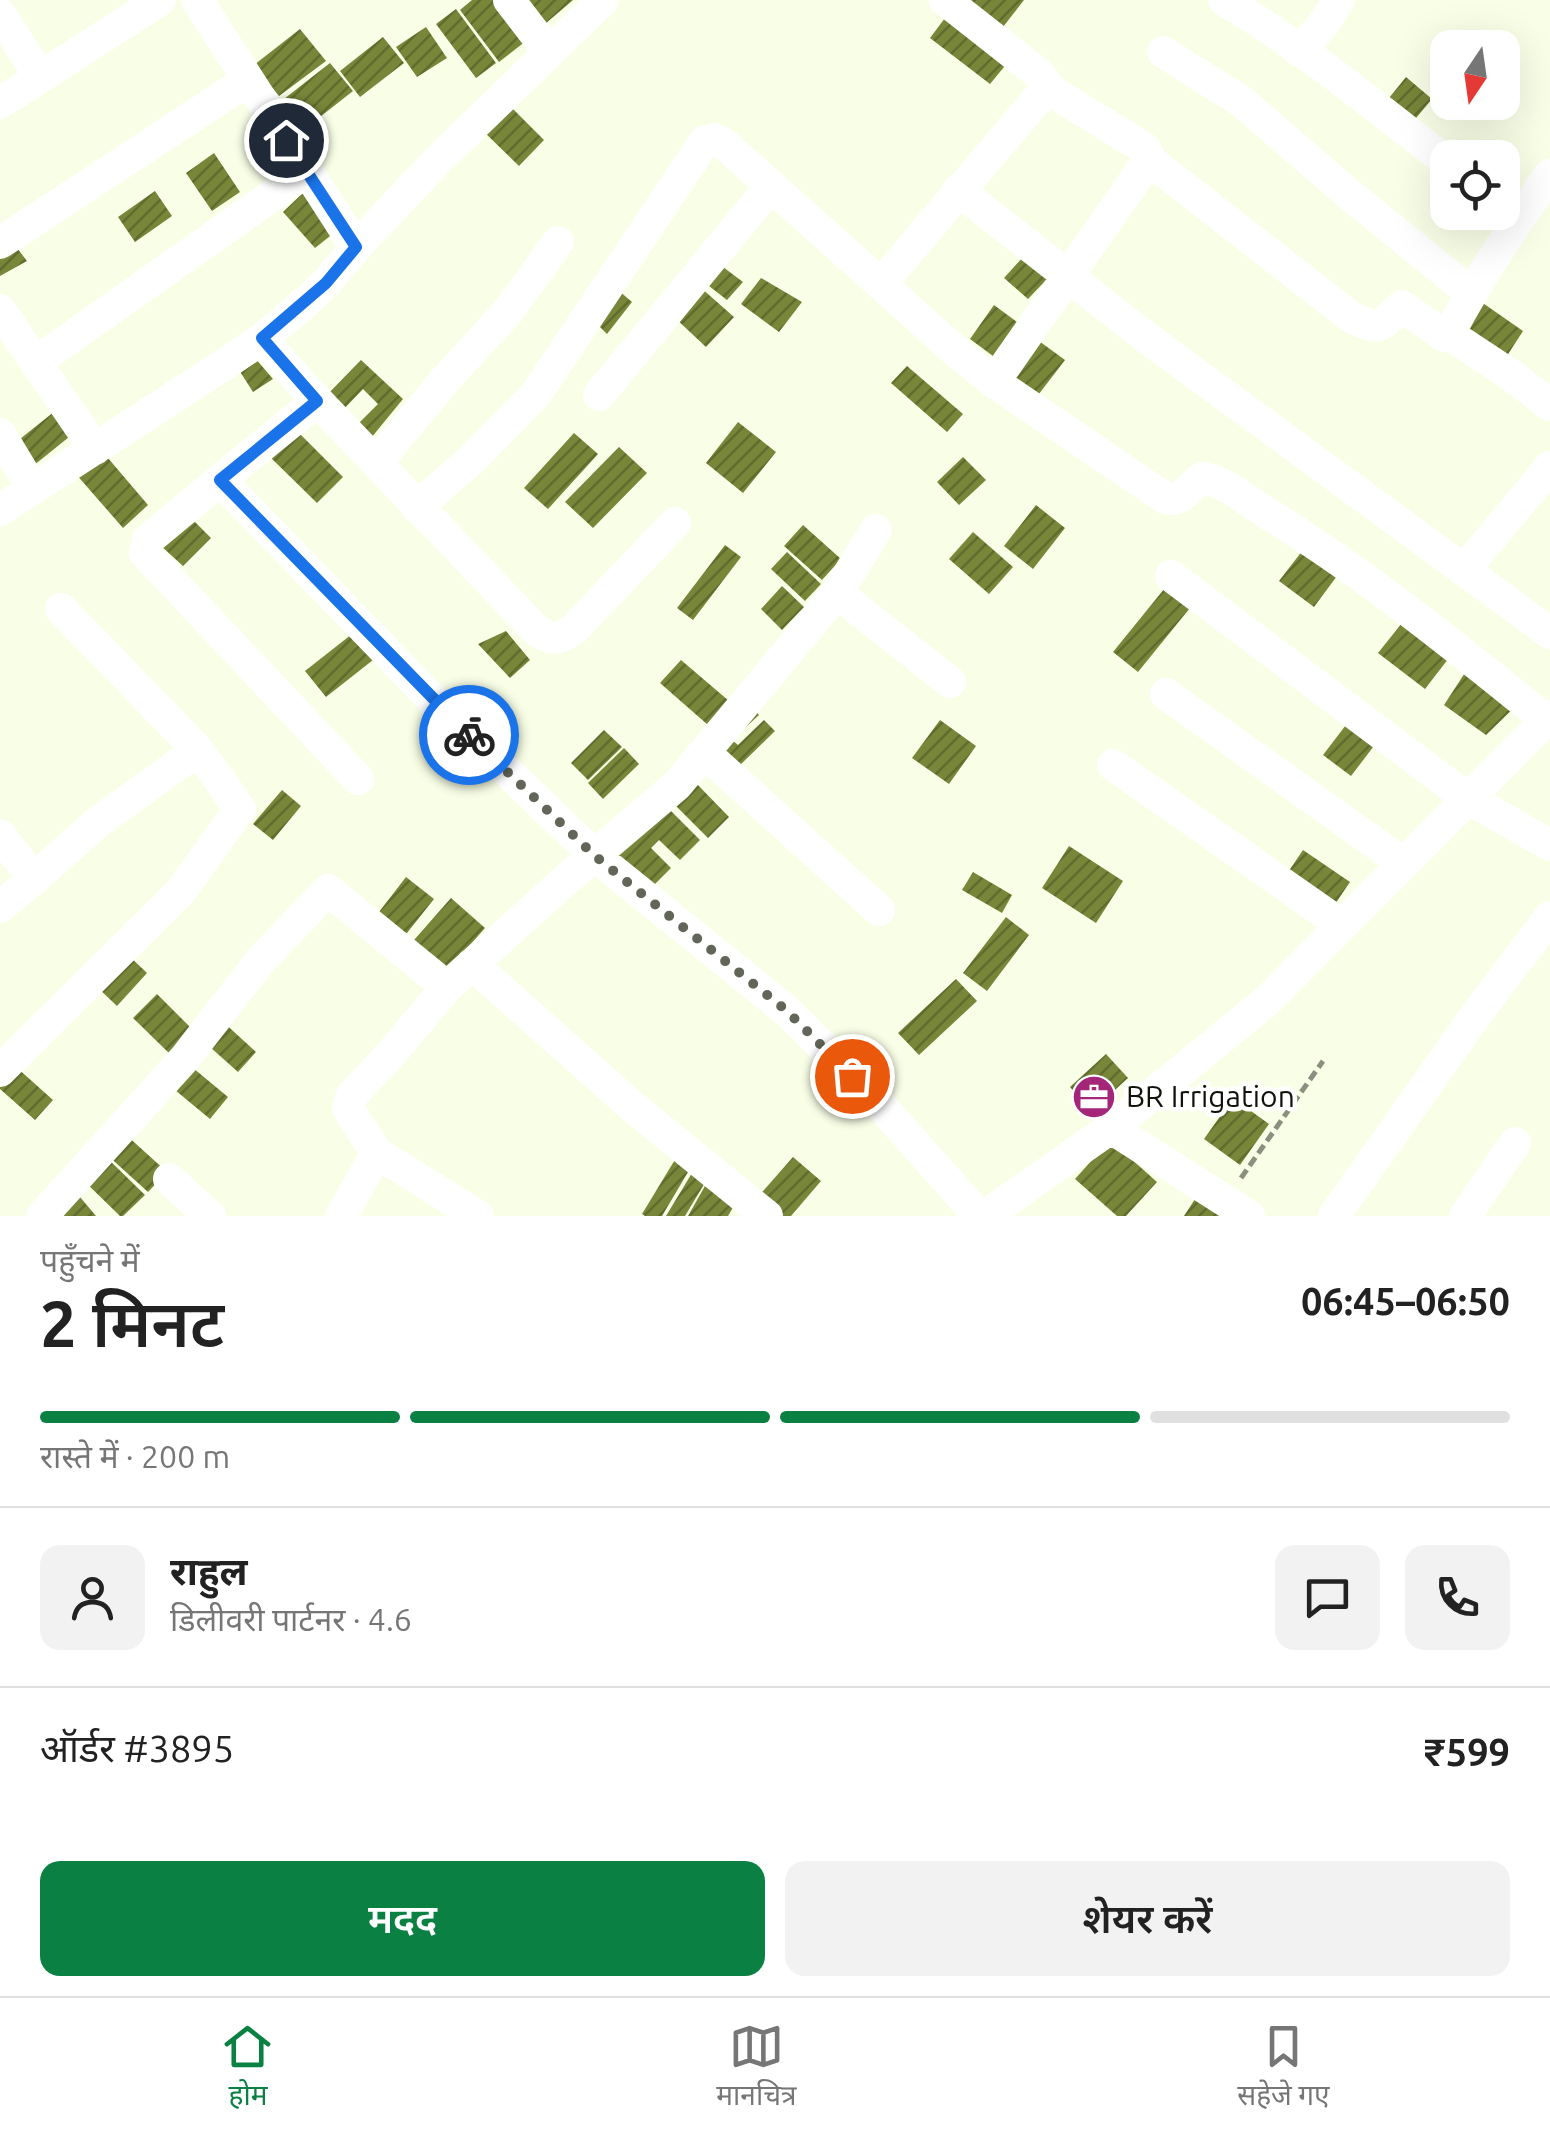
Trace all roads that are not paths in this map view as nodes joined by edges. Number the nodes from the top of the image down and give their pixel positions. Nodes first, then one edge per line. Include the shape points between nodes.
1 (160, 0) edge
2 (197, 0) edge
3 (508, 0) edge
4 (603, 0) edge
5 (945, 0) edge
6 (1224, 0) edge
7 (1340, 0) edge
8 (0, 14) edge
9 (1300, 51) junction
10 (549, 52) junction
11 (1163, 52) dead end
12 (40, 77) junction
13 (248, 80) junction
14 (1053, 92) junction
15 (0, 103) edge
16 (1430, 149) edge
17 (1152, 162) junction
18 (307, 171) junction
19 (1550, 175) edge
20 (771, 186) junction
21 (958, 190) junction
22 (1520, 203) edge
23 (1501, 230) edge
24 (558, 242) dead end
25 (0, 243) edge
26 (356, 247) junction
27 (1067, 277) junction
28 (881, 284) junction
29 (1471, 293) junction
30 (0, 310) edge
31 (1449, 334) junction
32 (262, 338) junction
33 (36, 362) junction
34 (994, 382) junction
35 (312, 394) junction
36 (599, 395) dead end
37 (1550, 405) edge
38 (0, 434) edge
39 (96, 449) junction
40 (377, 462) junction
41 (1550, 467) edge
42 (220, 480) junction
43 (33, 488) junction
44 (417, 506) junction
45 (0, 510) edge
46 (675, 522) dead end
47 (876, 530) dead end
48 (1465, 570) junction
49 (1171, 576) dead end
50 (837, 593) junction
51 (60, 609) dead end
52 (1550, 633) edge
53 (950, 682) dead end
54 (1166, 694) dead end
55 (1548, 718) edge
56 (198, 750) junction
57 (705, 752) junction
58 (1113, 764) dead end
59 (358, 779) dead end
60 (1467, 798) junction
61 (0, 835) edge
62 (1550, 846) edge
63 (595, 856) junction
64 (1403, 863) junction
65 (34, 879) junction
66 (0, 907) edge
67 (879, 910) dead end
68 (1550, 917) edge
69 (1342, 925) junction
70 (472, 964) junction
71 (446, 987) junction
72 (0, 1071) edge
73 (1111, 1128) junction
74 (1514, 1143) dead end
75 (377, 1153) junction
76 (168, 1180) dead end
77 (1237, 1208) edge
78 (42, 1216) edge
79 (210, 1216) edge
80 (340, 1216) edge
81 (478, 1216) edge
82 (767, 1216) edge
83 (982, 1216) edge
84 (1334, 1216) edge
85 (1465, 1216) edge

1 - 12 street
2 - 13 street
3 - 10 street
4 - 10 street
5 - 14 street
6 - 9 street
7 - 9 street
8 - 12 street
9 - 16 street
10 - 26 street
11 - 29 street via 1241,101
12 - 15 street
13 - 18 street
13 - 25 street
14 - 17 street via 1144,148
14 - 21 street via 1035,102
17 - 27 street
17 - 31 street via 1350,317 1380,326 1402,306
18 - 26 street
18 - 33 street
19 - 22 street
20 - 28 street
20 - 36 street
20 - 44 street via 719,140 705,141 536,394
21 - 27 street
21 - 28 street
23 - 29 street
24 - 40 street via 510,309
26 - 32 street
27 - 34 street
27 - 48 street
28 - 34 street
29 - 31 street
30 - 33 street
31 - 37 street
32 - 35 street
32 - 39 street
33 - 39 street
34 - 55 street via 1171,501 1202,478 1234,492 1426,624
35 - 40 street
35 - 42 street via 317,401
38 - 43 street
39 - 43 street
40 - 44 street
41 - 48 street
42 - 59 street via 148,540 145,554
42 - 63 street
43 - 45 street
44 - 46 street via 551,638 575,628
47 - 50 street
48 - 52 street
49 - 60 street
50 - 53 street
50 - 57 street
51 - 56 street
54 - 64 street
55 - 60 street
56 - 65 street via 98,822
56 - 72 street via 240,808 180,892
57 - 63 street via 677,786
57 - 67 street
58 - 69 street
60 - 62 street
60 - 64 street
61 - 65 street
63 - 70 street
63 - 83 street via 787,1011
64 - 69 street
65 - 66 street
68 - 84 street
69 - 73 street via 1268,1000
70 - 71 street
70 - 82 street
71 - 75 street via 352,1094 348,1110
71 - 78 street via 328,890
73 - 77 street
73 - 83 street
74 - 85 street
75 - 80 street
75 - 81 street
76 - 79 street

